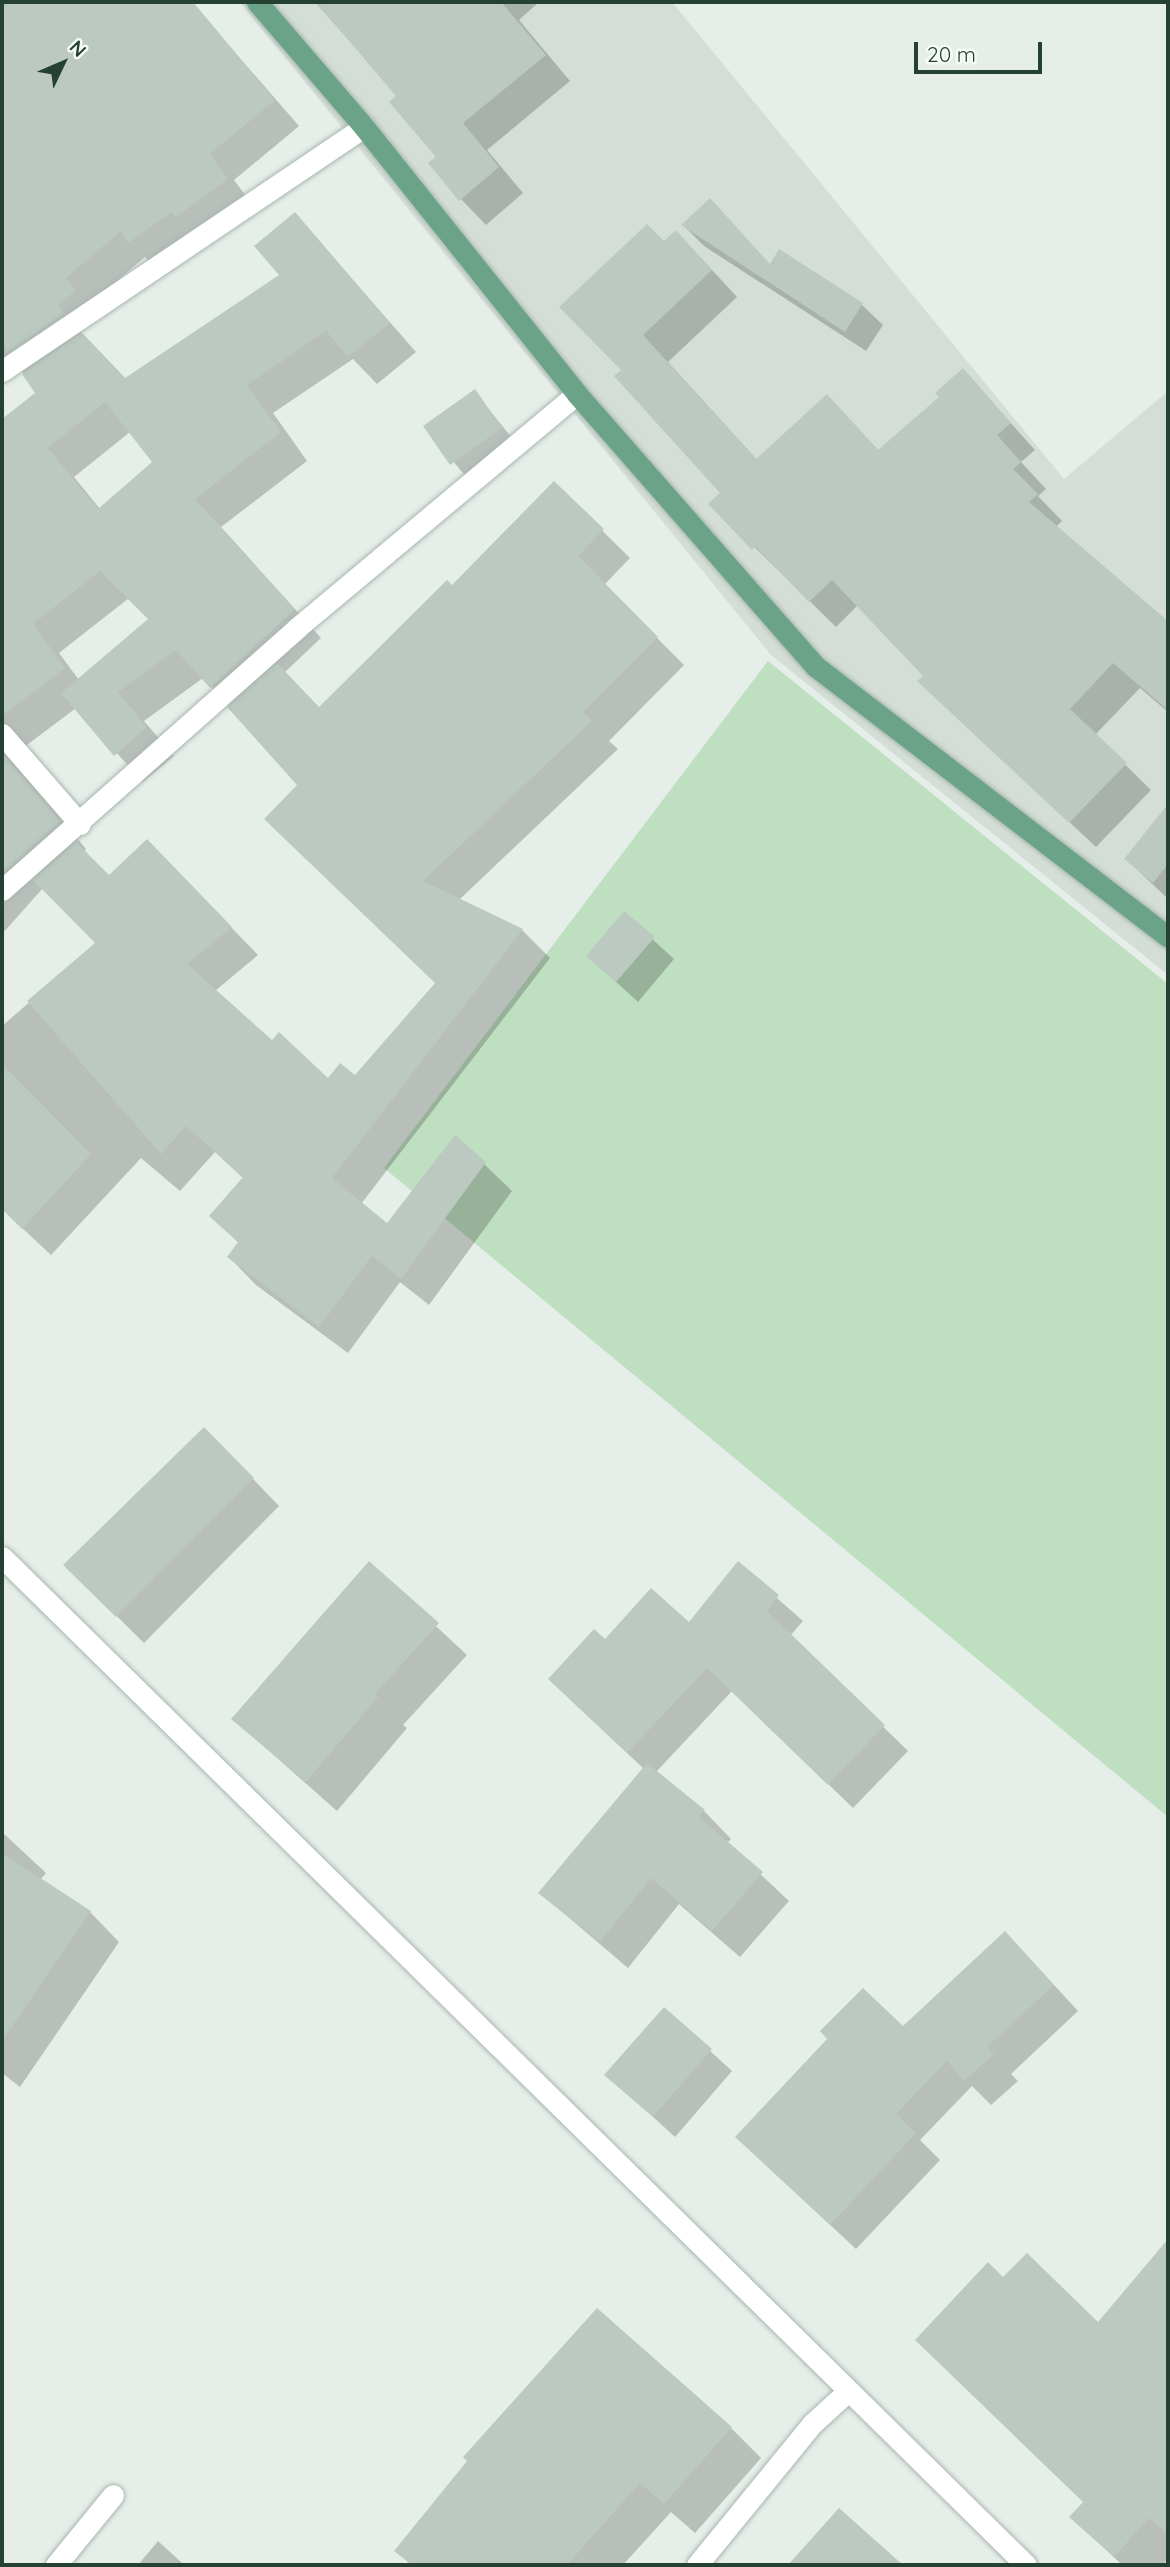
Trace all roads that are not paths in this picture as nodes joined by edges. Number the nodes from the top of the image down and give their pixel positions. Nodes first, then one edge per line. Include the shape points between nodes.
1 (257, 2) edge
2 (364, 127) junction
3 (2, 371) edge
4 (577, 394) junction
5 (2, 734) edge
6 (80, 824) junction
7 (2, 890) edge
8 (1168, 937) edge
9 (2, 1558) edge
10 (847, 2392) junction
11 (113, 2495) dead end
12 (56, 2565) edge
13 (697, 2565) edge
14 (1026, 2565) edge

1 - 2 main road
2 - 3 street
2 - 4 main road
4 - 6 street via 298,627
4 - 8 main road via 816,666
5 - 6 street
6 - 7 street
9 - 10 street
10 - 13 street via 813,2423
10 - 14 street
11 - 12 street

